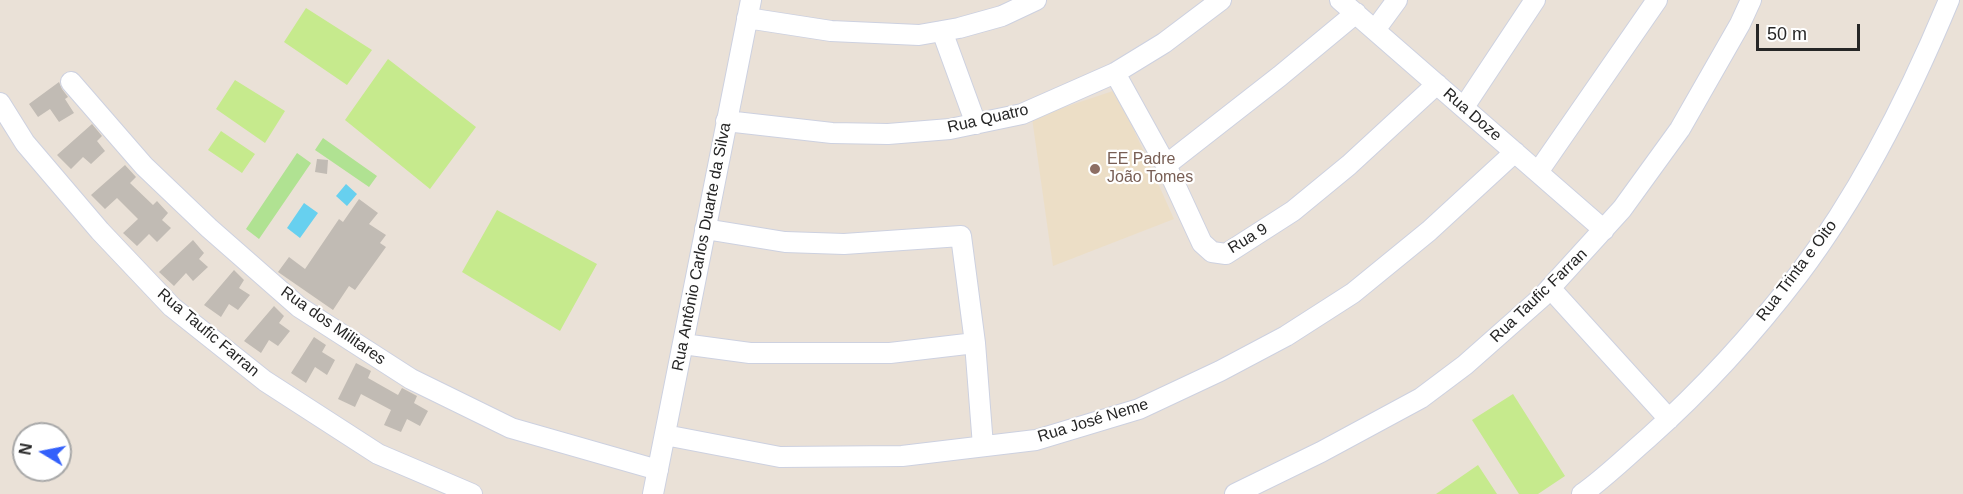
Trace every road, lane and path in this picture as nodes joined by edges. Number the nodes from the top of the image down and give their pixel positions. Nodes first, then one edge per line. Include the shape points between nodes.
1 (1036, 0) edge
2 (1221, 0) edge
3 (1340, 0) edge
4 (1396, 0) edge
5 (1535, 0) edge
6 (1657, 0) edge
7 (1751, 0) edge
8 (1949, 0) edge
9 (999, 8) edge
10 (749, 9) edge
11 (1356, 13) junction
12 (1375, 30) junction
13 (942, 31) junction
14 (1115, 72) junction
15 (72, 82) dead end
16 (1437, 84) junction
17 (0, 103) edge
18 (1464, 107) junction
19 (726, 121) junction
20 (976, 124) junction
21 (1515, 152) junction
22 (1166, 165) junction
23 (1538, 172) junction
24 (705, 229) junction
25 (1604, 230) junction
26 (1550, 288) junction
27 (975, 343) junction
28 (682, 344) junction
29 (1669, 419) junction
30 (665, 435) junction
31 (983, 446) junction
32 (658, 470) junction
33 (1591, 491) edge
34 (472, 494) edge
35 (653, 494) edge
36 (1234, 494) edge

1 - 9 street
2 - 14 street, Rua Quatro via 1164,43
3 - 11 street, Rua Doze
4 - 12 street
5 - 18 street
6 - 23 street
7 - 25 street, Rua Taufic Farran via 1680,129
8 - 29 street, Rua Trinta e Oito via 1932,42 1842,210 1799,274 1743,341
9 - 13 street via 959,28
10 - 13 street via 831,31 919,35
10 - 19 street, Rua Antônio Carlos Duarte da Silva
11 - 12 street, Rua Doze
11 - 22 street
12 - 16 street, Rua Doze
13 - 20 street
14 - 20 street, Rua Quatro via 1022,114
14 - 22 street, Rua 9
15 - 32 street, Rua dos Militares via 144,166 299,306 411,379 511,428
16 - 18 street, Rua Doze
16 - 22 street, Rua 9 via 1293,211 1226,254 1212,252 1202,243
17 - 34 street, Rua Taufic Farran via 26,143 100,231 172,307 265,381 378,454
18 - 21 street, Rua Doze
19 - 20 street, Rua Quatro via 854,134
19 - 24 street, Rua Antônio Carlos Duarte da Silva
21 - 23 street, Rua Doze
21 - 31 street, Rua José Neme via 1353,293 1286,336 1139,409 1036,440
23 - 25 street, Rua Doze
24 - 27 street via 785,242 844,244 961,236
24 - 28 street, Rua Antônio Carlos Duarte da Silva
25 - 26 street, Rua Taufic Farran
26 - 29 street
26 - 36 street, Rua Taufic Farran via 1465,365 1421,398
27 - 28 street via 890,353 750,353
27 - 31 street
28 - 30 street, Rua Antônio Carlos Duarte da Silva
29 - 33 street, Rua Trinta e Oito
30 - 31 street, Rua José Neme via 780,457 902,456
30 - 32 street, Rua Antônio Carlos Duarte da Silva
32 - 35 street, Rua Antônio Carlos Duarte da Silva

